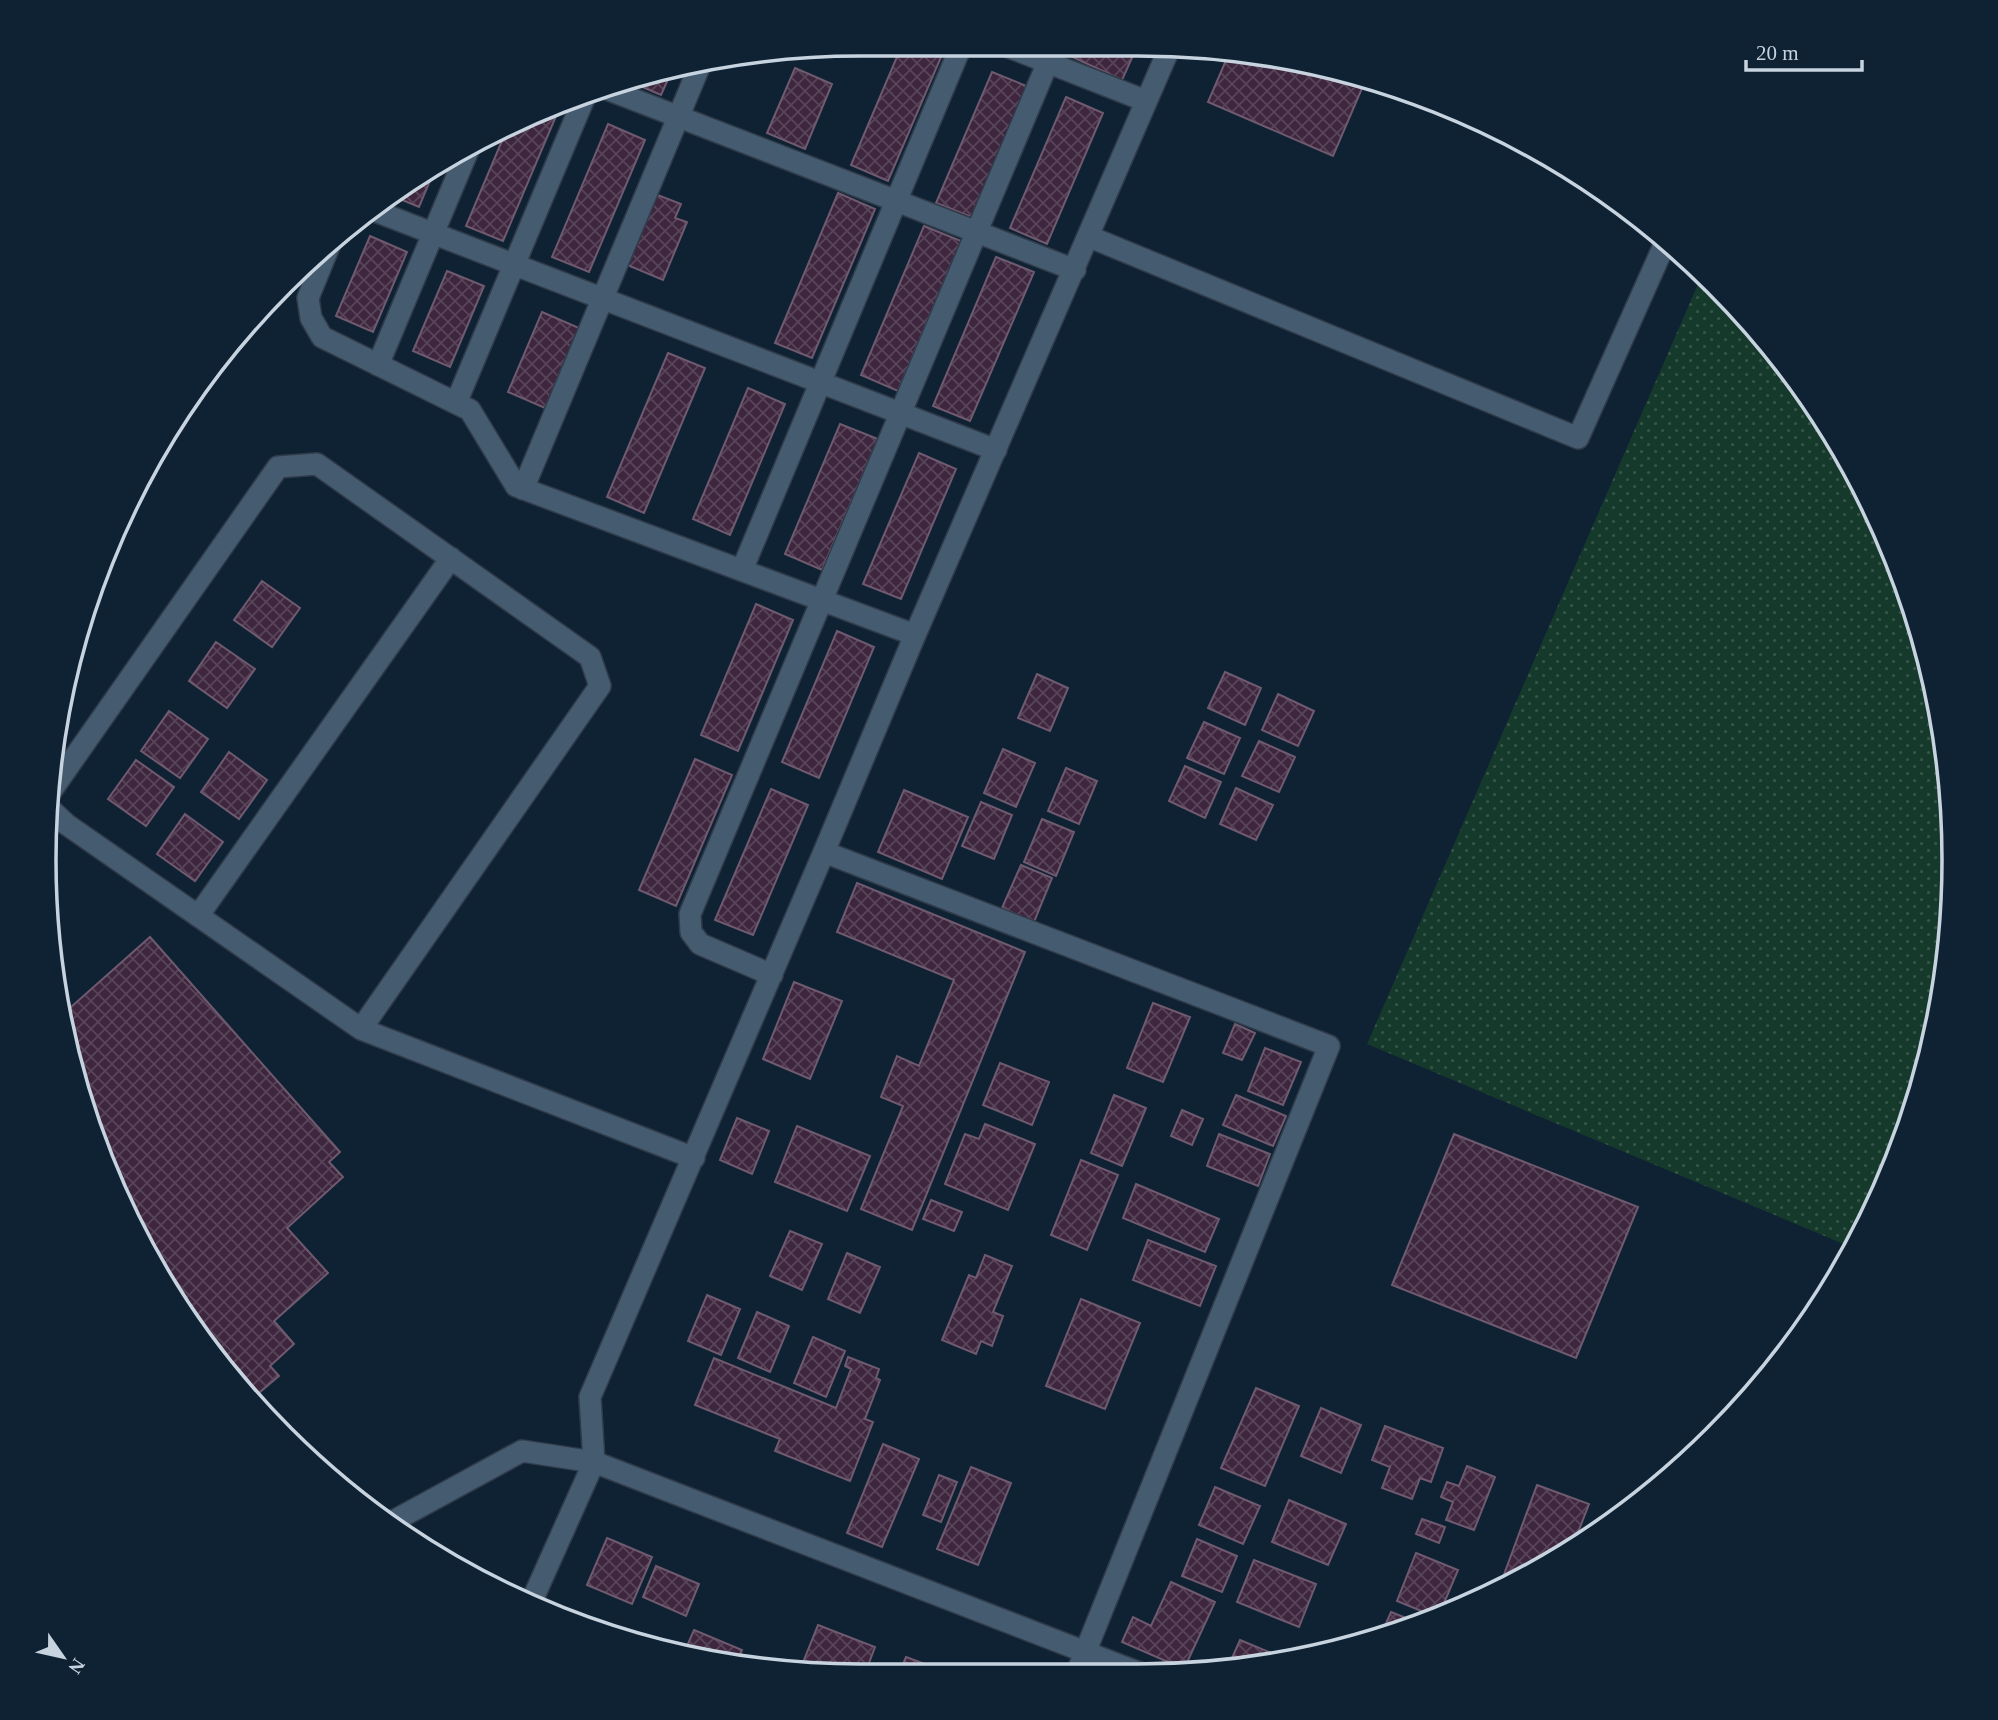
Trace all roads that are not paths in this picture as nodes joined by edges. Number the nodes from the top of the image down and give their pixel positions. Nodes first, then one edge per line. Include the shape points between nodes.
1 (957, 56) edge
2 (1032, 56) edge
3 (1166, 57) edge
4 (1048, 62) junction
5 (697, 72) edge
6 (619, 94) edge
7 (1146, 101) junction
8 (579, 107) edge
9 (678, 117) junction
10 (463, 161) edge
11 (896, 201) junction
12 (382, 214) edge
13 (977, 232) junction
14 (433, 233) junction
15 (1090, 237) junction
16 (1662, 251) edge
17 (322, 263) edge
18 (514, 264) junction
19 (1076, 270) junction
20 (602, 299) junction
21 (378, 365) junction
22 (820, 383) junction
23 (456, 403) junction
24 (901, 414) junction
25 (996, 450) junction
26 (523, 489) junction
27 (451, 558) junction
28 (741, 570) junction
29 (822, 600) junction
30 (915, 635) junction
31 (61, 777) edge
32 (58, 816) edge
33 (824, 852) junction
34 (198, 916) junction
35 (772, 975) junction
36 (361, 1029) junction
37 (694, 1158) junction
38 (594, 1462) junction
39 (398, 1518) edge
40 (534, 1595) edge
41 (1085, 1653) junction
42 (1080, 1664) edge
43 (1115, 1664) edge

1 - 11 street
2 - 4 street
3 - 7 street
4 - 7 street
4 - 13 street
5 - 9 street
6 - 9 street
7 - 15 street
8 - 18 street
9 - 11 street
9 - 20 street
10 - 14 street
11 - 13 street
11 - 22 street
12 - 14 street
13 - 19 street
13 - 24 street
14 - 18 street
14 - 21 street
15 - 16 street via 1578,438
15 - 19 street
17 - 21 street via 308,298 311,318 322,337
18 - 20 street
18 - 23 street
19 - 25 street
20 - 22 street
20 - 26 street
21 - 23 street
22 - 24 street
22 - 28 street
23 - 26 street via 470,410 516,486
24 - 25 street
24 - 29 street
25 - 30 street
26 - 28 street
27 - 31 street via 317,464 278,467
27 - 34 street
27 - 36 street via 590,657 600,686
28 - 29 street
29 - 30 street
29 - 35 street via 690,915 691,932 701,944
30 - 33 street
32 - 34 street
33 - 35 street
33 - 41 street via 1329,1046
34 - 36 street
35 - 37 street
36 - 37 street
37 - 38 street via 590,1397
38 - 39 street via 522,1451
38 - 40 street
38 - 41 street
41 - 42 street
41 - 43 street

